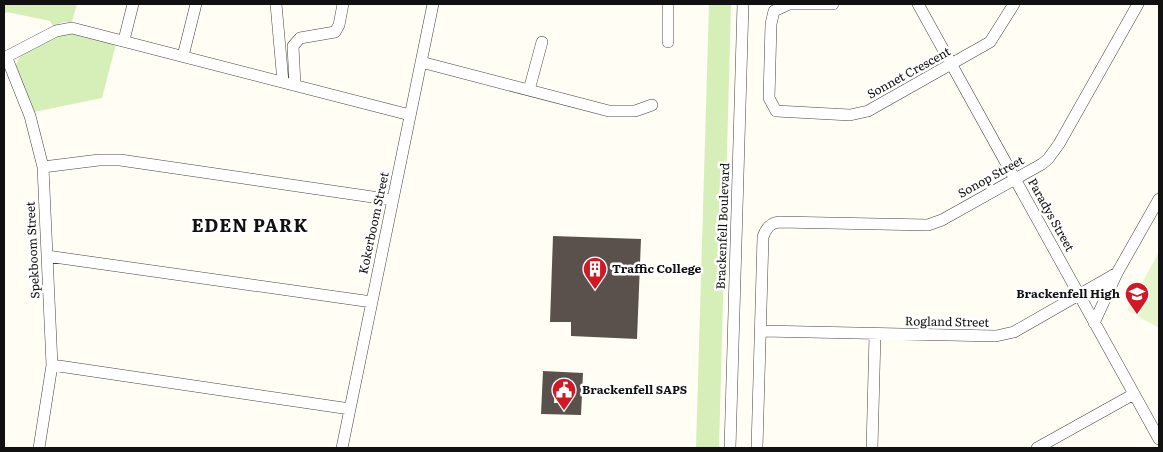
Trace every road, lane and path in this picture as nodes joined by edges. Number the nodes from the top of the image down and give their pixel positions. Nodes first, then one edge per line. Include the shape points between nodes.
1 (133, 4) edge
2 (196, 4) edge
3 (276, 4) edge
4 (343, 4) edge
5 (433, 4) edge
6 (668, 4) edge
7 (742, 4) edge
8 (833, 4) edge
9 (918, 4) edge
10 (1014, 4) edge
11 (1138, 4) edge
12 (124, 40) junction
13 (542, 42) dead end
14 (668, 42) dead end
15 (183, 56) junction
16 (5, 57) edge
17 (421, 62) junction
18 (951, 65) junction
19 (283, 82) junction
20 (295, 85) junction
21 (529, 90) junction
22 (652, 105) dead end
23 (410, 115) junction
24 (43, 166) junction
25 (1015, 180) junction
26 (1159, 199) edge
27 (393, 200) junction
28 (47, 256) junction
29 (1117, 273) junction
30 (1079, 294) junction
31 (372, 302) junction
32 (1094, 322) junction
33 (760, 330) junction
34 (875, 335) junction
35 (52, 365) junction
36 (1134, 394) junction
37 (350, 409) junction
38 (1159, 439) edge
39 (39, 448) edge
40 (342, 448) edge
41 (730, 448) edge
42 (757, 448) edge
43 (872, 448) edge
44 (1037, 448) edge

1 - 12 street
2 - 15 street
3 - 19 street
4 - 20 street via 335,32 300,38 293,46
5 - 17 street, Kokerboom Street
6 - 14 street
7 - 41 street, Brackenfell Boulevard
8 - 18 street, Sonnet Crescent via 788,4 774,12 769,98 776,111 860,114
9 - 18 street, Paradys Street
10 - 18 street, Sonnet Crescent via 990,42
11 - 25 street, Sonop Street via 1052,155
12 - 15 street
12 - 16 street via 64,28
13 - 21 street
15 - 19 street
16 - 24 street, Spekboom Street via 30,116
17 - 21 street
17 - 23 street, Kokerboom Street
18 - 25 street, Paradys Street
19 - 20 street
20 - 23 street
21 - 22 street via 609,111 635,111
23 - 27 street, Kokerboom Street
24 - 27 street via 120,160
24 - 28 street, Spekboom Street
25 - 30 street, Paradys Street
25 - 33 street, Sonop Street via 928,225 789,222 769,225 763,237
26 - 29 street
27 - 31 street, Kokerboom Street
28 - 31 street
28 - 35 street, Spekboom Street
29 - 30 street, Rogland Street
29 - 32 street
30 - 32 street, Paradys Street
30 - 34 street, Rogland Street via 1006,334 984,337
31 - 37 street, Kokerboom Street
32 - 36 street, Paradys Street
33 - 34 street, Rogland Street
33 - 42 street
34 - 43 street
35 - 37 street
35 - 39 street, Spekboom Street
36 - 38 street, Paradys Street
36 - 44 street
37 - 40 street, Kokerboom Street

